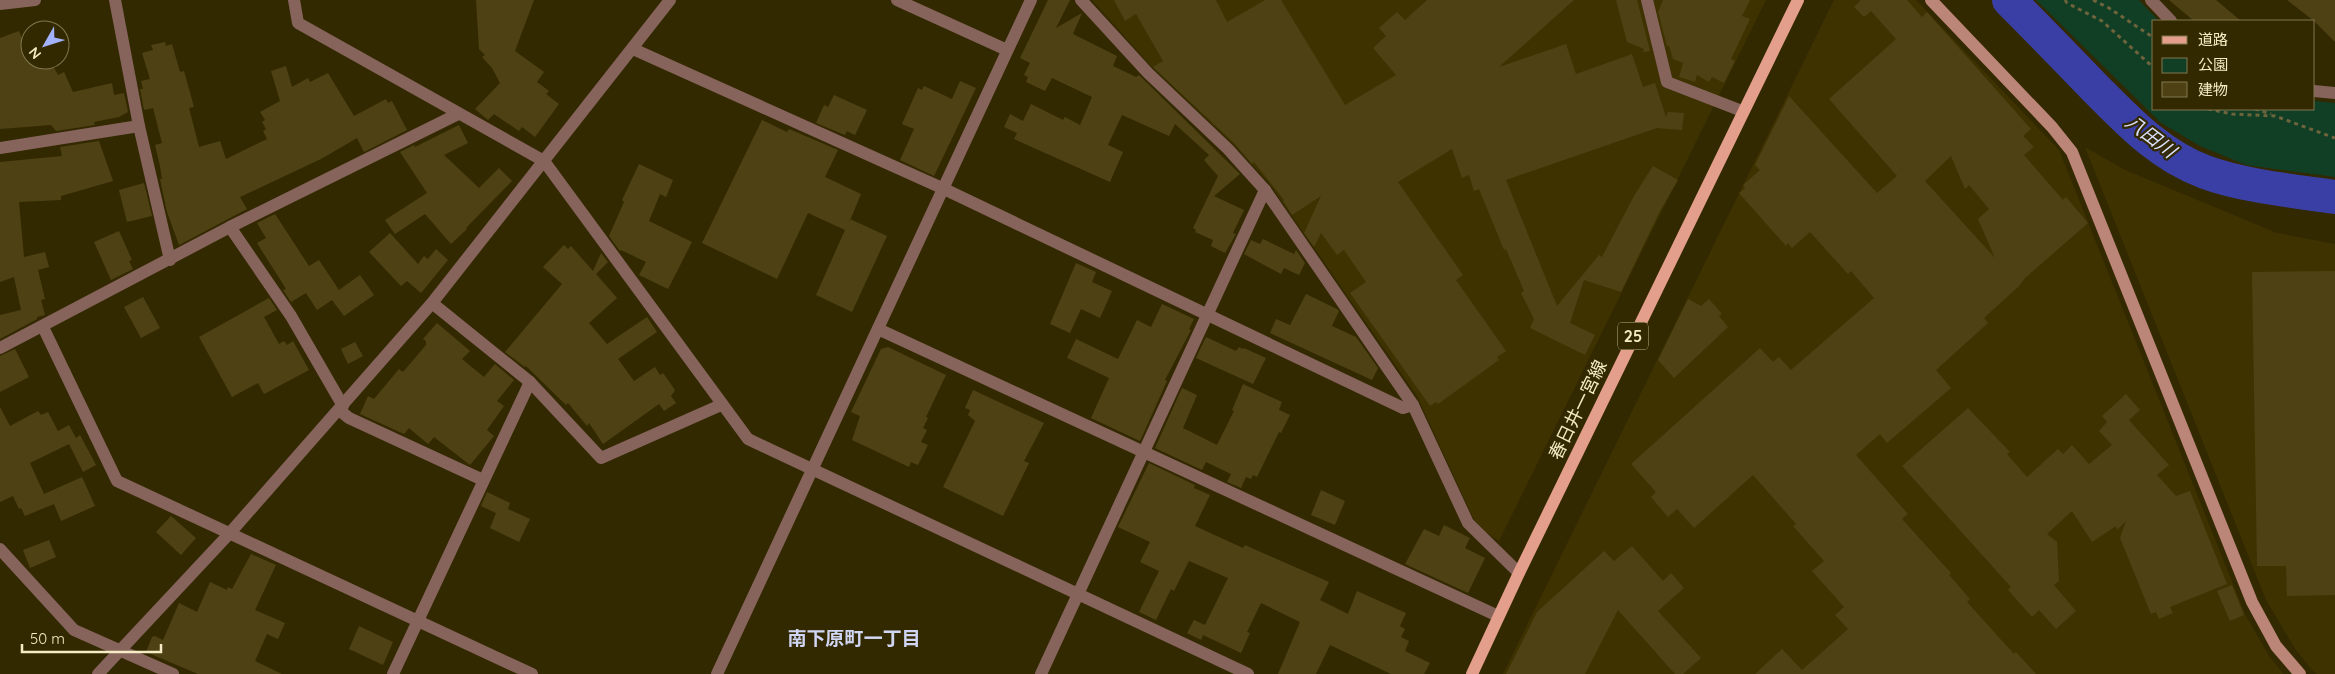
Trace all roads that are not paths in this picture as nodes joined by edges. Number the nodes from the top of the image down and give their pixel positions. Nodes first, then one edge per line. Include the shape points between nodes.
1 (35, 0) edge
2 (115, 0) edge
3 (294, 0) edge
4 (670, 0) edge
5 (897, 0) edge
6 (1031, 0) edge
7 (1081, 0) edge
8 (1647, 0) edge
9 (1798, 0) edge
10 (1931, 0) edge
11 (2151, 0) edge
12 (0, 4) edge
13 (2170, 20) edge
14 (633, 49) junction
15 (1008, 50) junction
16 (2315, 91) edge
17 (2335, 93) edge
18 (1742, 111) junction
19 (458, 114) junction
20 (139, 126) junction
21 (0, 148) edge
22 (544, 161) junction
23 (942, 188) junction
24 (1265, 190) junction
25 (230, 227) junction
26 (170, 260) junction
27 (432, 303) junction
28 (1207, 315) junction
29 (43, 327) junction
30 (878, 329) junction
31 (0, 348) edge
32 (530, 382) junction
33 (721, 405) junction
34 (1414, 405) junction
35 (341, 408) junction
36 (1142, 452) junction
37 (811, 469) junction
38 (483, 480) junction
39 (229, 534) junction
40 (0, 549) edge
41 (1519, 572) junction
42 (1078, 593) junction
43 (1498, 616) junction
44 (418, 620) junction
45 (120, 649) junction
46 (98, 674) edge
47 (173, 674) edge
48 (393, 674) edge
49 (532, 674) edge
50 (717, 674) edge
51 (1041, 674) edge
52 (1248, 674) edge
53 (1472, 674) edge
54 (2300, 674) edge

1 - 12 street
2 - 20 street
3 - 19 street via 298,23
4 - 14 street
5 - 15 street
6 - 15 street
7 - 24 street via 1148,73 1228,149
8 - 18 street via 1667,82
9 - 18 main road, 春日井一宮線 / 25
10 - 54 street via 2072,152 2252,602 2276,646
11 - 13 street
14 - 22 street
14 - 23 street
15 - 23 street
16 - 17 street
18 - 41 main road, 春日井一宮線 / 25
19 - 22 street
19 - 25 street
20 - 21 street
20 - 26 street
22 - 27 street
22 - 33 street
23 - 28 street
23 - 30 street
24 - 28 street
24 - 34 street
25 - 26 street
25 - 35 street via 291,316
26 - 29 street
27 - 32 street
27 - 35 street
28 - 34 street via 1403,408
28 - 36 street
29 - 31 street
29 - 39 street via 117,481
30 - 36 street
30 - 37 street
32 - 33 street via 601,458
32 - 38 street
33 - 37 street via 748,439
34 - 41 street via 1468,523
35 - 38 street via 349,418
35 - 39 street
36 - 42 street
36 - 43 street
37 - 42 street
37 - 50 street
38 - 44 street
39 - 44 street
39 - 45 street
40 - 45 street via 74,630
41 - 43 main road, 春日井一宮線 / 25
42 - 51 street
42 - 52 street
43 - 53 main road, 春日井一宮線 / 25
44 - 48 street
44 - 49 street
45 - 46 street
45 - 47 street

